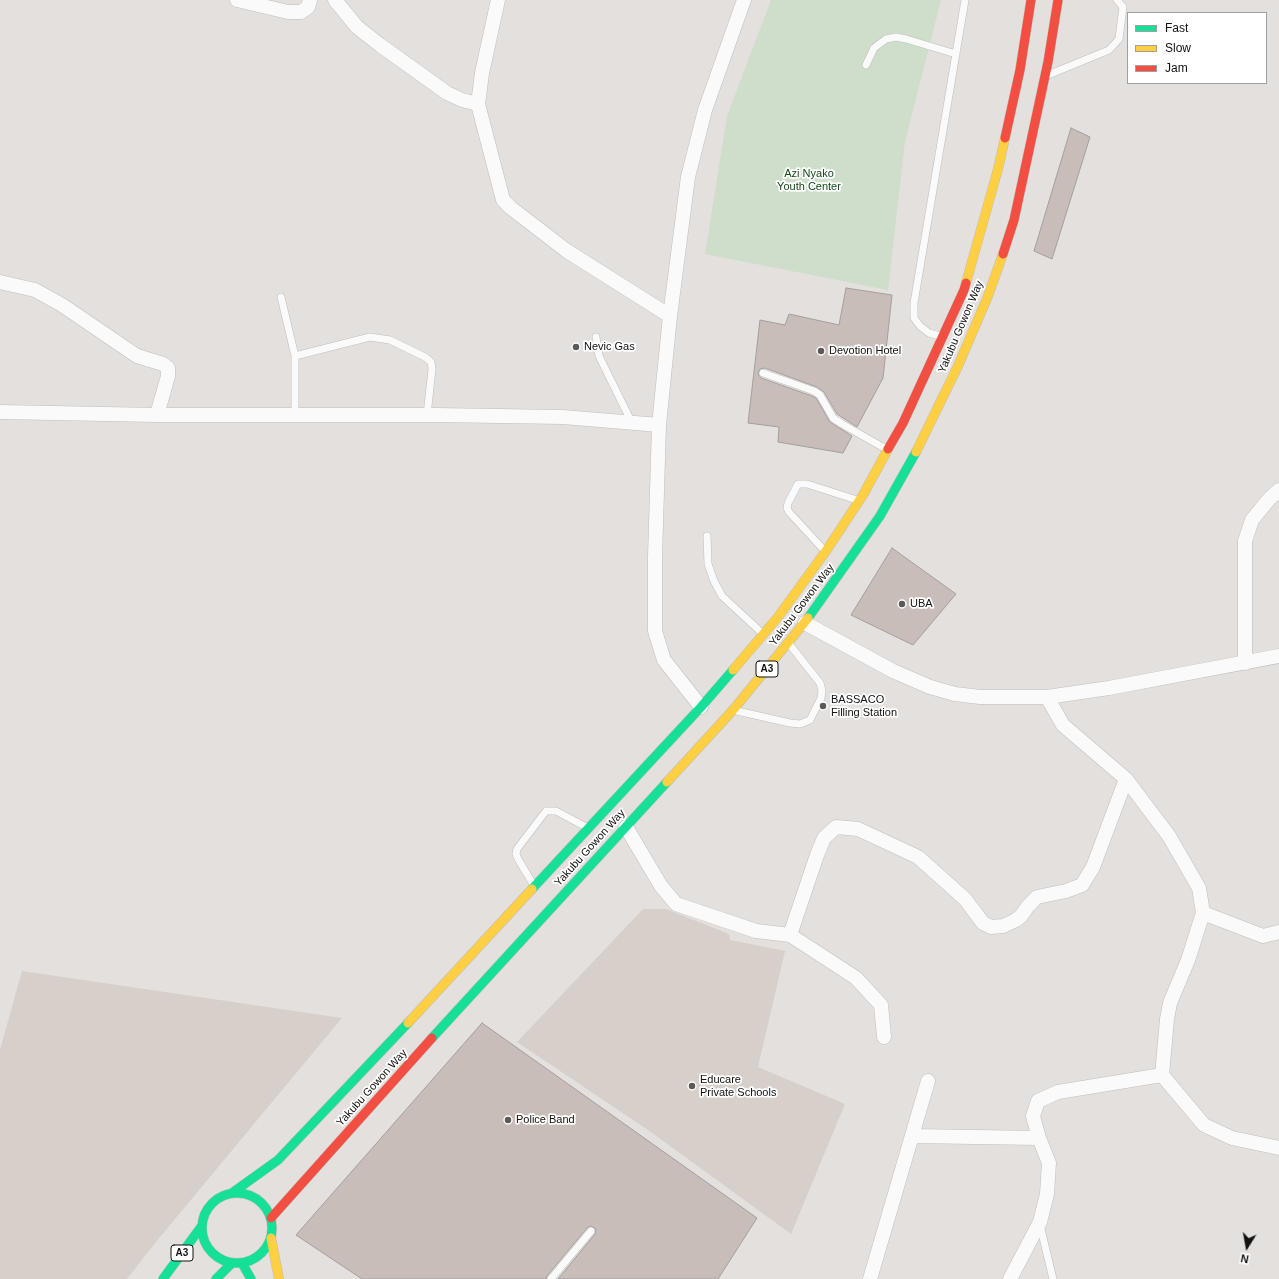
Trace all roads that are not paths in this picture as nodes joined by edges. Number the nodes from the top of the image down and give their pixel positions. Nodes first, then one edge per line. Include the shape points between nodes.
1 (237, 0) edge
2 (310, 0) edge
3 (335, 0) edge
4 (498, 0) edge
5 (965, 0) edge
6 (1031, 0) edge
7 (1058, 0) edge
8 (1117, 0) edge
9 (742, 1) edge
10 (956, 54) junction
11 (866, 64) dead end
12 (1044, 77) junction
13 (478, 104) junction
14 (0, 282) edge
15 (281, 297) dead end
16 (670, 316) junction
17 (943, 336) junction
18 (596, 337) dead end
19 (295, 356) junction
20 (763, 373) dead end
21 (0, 412) edge
22 (157, 415) junction
23 (295, 415) junction
24 (427, 415) junction
25 (632, 423) junction
26 (658, 425) junction
27 (888, 450) junction
28 (1279, 490) edge
29 (859, 500) junction
30 (707, 536) dead end
31 (826, 551) junction
32 (805, 623) junction
33 (763, 634) junction
34 (789, 643) junction
35 (1279, 656) edge
36 (1245, 663) junction
37 (1047, 697) junction
38 (701, 707) junction
39 (733, 710) junction
40 (1126, 779) junction
41 (626, 827) junction
42 (588, 828) junction
43 (534, 887) junction
44 (1203, 913) junction
45 (1279, 932) edge
46 (790, 935) junction
47 (884, 1037) dead end
48 (1162, 1075) junction
49 (928, 1081) dead end
50 (912, 1136) junction
51 (1039, 1138) junction
52 (1279, 1148) edge
53 (232, 1193) junction
54 (271, 1218) junction
55 (1040, 1222) junction
56 (201, 1228) junction
57 (591, 1231) dead end
58 (271, 1238) junction
59 (232, 1263) junction
60 (242, 1263) junction
61 (163, 1279) edge
62 (216, 1279) edge
63 (251, 1279) edge
64 (279, 1279) edge
65 (551, 1279) edge
66 (870, 1279) edge
67 (1010, 1279) edge
68 (1053, 1279) edge

1 - 2 street via 288,12 300,12 308,7
3 - 13 street via 357,27 380,45 447,93
4 - 13 street
5 - 10 lane
6 - 17 main road, Yakubu Gowon Way / A3 via 1020,70 998,169 964,290 954,318
7 - 12 main road, Yakubu Gowon Way / A3
8 - 12 lane via 1123,7 1119,40 1109,50
9 - 16 street via 705,110 688,177
10 - 11 lane via 896,37 886,39 874,48
10 - 17 lane via 914,303 914,318 920,326 929,333
12 - 32 main road, Yakubu Gowon Way / A3 via 1014,220 988,296 971,327 958,366 921,444 880,516
13 - 16 street via 503,200 510,208 567,251
14 - 22 street via 35,290 137,356 168,368
15 - 19 lane
16 - 26 street
17 - 27 main road, Yakubu Gowon Way / A3
18 - 25 lane via 599,356
19 - 23 lane
19 - 24 lane via 370,337 390,340 431,362
20 - 27 lane via 814,391 820,395 833,418
21 - 22 street
22 - 23 street
23 - 24 street
24 - 25 street via 563,417
25 - 26 street
26 - 38 street via 655,631 664,660
27 - 29 main road, Yakubu Gowon Way / A3
28 - 36 street via 1252,520 1245,541
29 - 31 main road, Yakubu Gowon Way / A3
29 - 31 lane via 807,484 798,484 787,508
30 - 33 lane via 708,564 722,596
31 - 33 main road, Yakubu Gowon Way / A3
32 - 34 main road, Yakubu Gowon Way / A3
32 - 37 street via 893,671 930,687 980,697
33 - 38 main road, Yakubu Gowon Way / A3
34 - 39 main road, Yakubu Gowon Way / A3
34 - 39 lane via 820,683 822,690 821,698 810,720 800,724 790,723
35 - 36 street
36 - 37 street
37 - 40 street via 1063,725
38 - 42 main road, Yakubu Gowon Way / A3
39 - 41 main road, Yakubu Gowon Way / A3
40 - 44 street via 1169,836 1199,888
40 - 46 street via 1093,867 1082,885 1066,891 1037,896 1016,920 1003,926 991,927 983,924 965,899 918,857 858,830 836,827 824,838
41 - 46 street via 661,886 676,904 756,931
41 - 54 main road, Yakubu Gowon Way / A3
42 - 43 main road, Yakubu Gowon Way / A3
42 - 43 lane via 556,811 546,811 517,849 516,854
43 - 53 main road, Yakubu Gowon Way / A3 via 278,1160
44 - 45 street via 1262,936
44 - 48 street via 1188,960 1170,1003
46 - 47 street via 856,978 881,1005
48 - 51 street via 1058,1092 1038,1100 1033,1116
48 - 52 street via 1204,1125 1232,1138
49 - 50 street
50 - 51 street
50 - 66 street
51 - 55 street via 1049,1164 1047,1194
53 - 54 main road via 242,1193 260,1201
53 - 56 main road via 222,1195 207,1208
54 - 58 main road
55 - 67 street
55 - 68 lane
56 - 59 main road via 210,1250 222,1260
56 - 61 main road, A3
57 - 65 lane
58 - 60 main road via 260,1254
58 - 64 main road
59 - 60 main road
59 - 62 main road
60 - 63 main road

